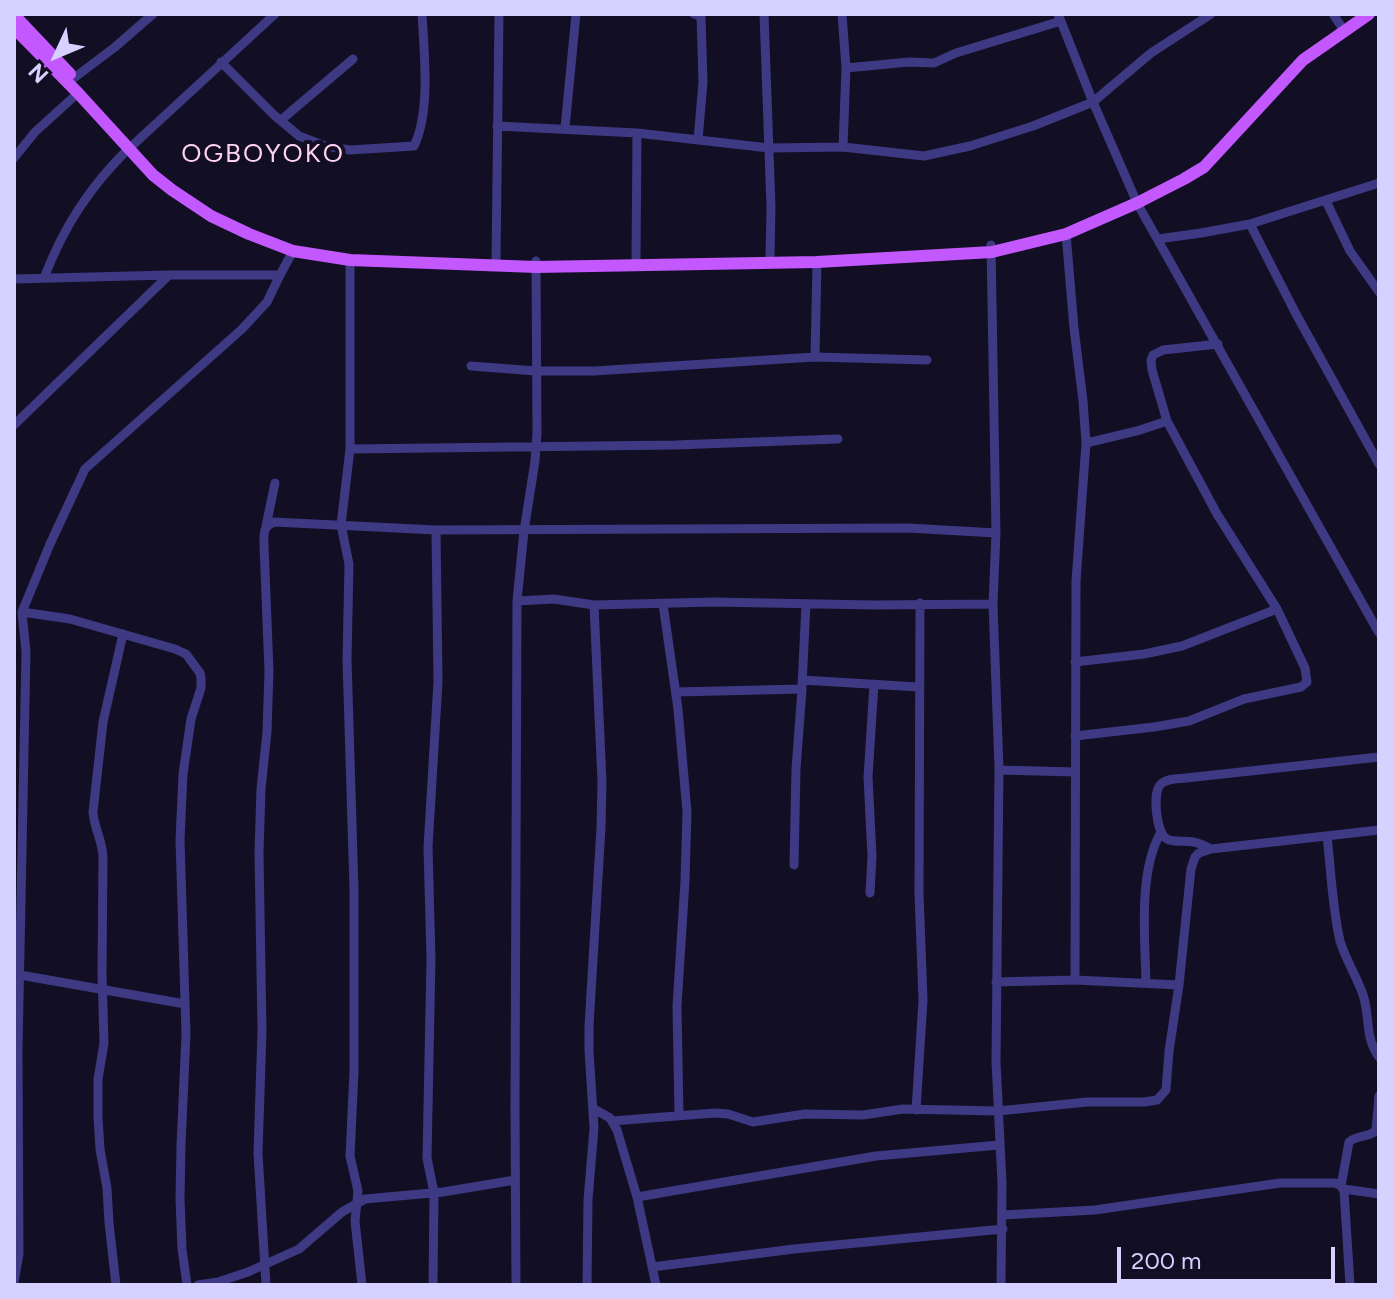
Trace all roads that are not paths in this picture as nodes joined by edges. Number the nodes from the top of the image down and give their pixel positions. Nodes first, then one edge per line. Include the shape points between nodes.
1 (153, 14) edge
2 (275, 14) edge
3 (422, 14) edge
4 (499, 14) edge
5 (576, 14) edge
6 (694, 14) edge
7 (764, 14) edge
8 (842, 14) edge
9 (1211, 14) edge
10 (1333, 14) edge
11 (1358, 14) edge
12 (1369, 14) edge
13 (14, 15) edge
14 (1059, 17) edge
15 (1341, 26) junction
16 (14, 28) edge
17 (353, 59) dead end
18 (221, 62) junction
19 (846, 68) junction
20 (74, 78) junction
21 (78, 93) junction
22 (1093, 102) junction
23 (93, 104) junction
24 (281, 120) junction
25 (497, 126) junction
26 (565, 128) junction
27 (637, 133) junction
28 (698, 140) junction
29 (131, 146) junction
30 (843, 147) junction
31 (769, 148) junction
32 (14, 158) edge
33 (1379, 183) edge
34 (1136, 200) junction
35 (1326, 201) junction
36 (1250, 224) junction
37 (250, 231) junction
38 (1066, 234) junction
39 (1158, 239) junction
40 (992, 249) junction
41 (293, 251) junction
42 (770, 257) junction
43 (636, 259) junction
44 (350, 260) junction
45 (817, 262) junction
46 (494, 264) junction
47 (536, 264) junction
48 (169, 275) junction
49 (280, 275) junction
50 (44, 278) junction
51 (14, 279) edge
52 (1379, 292) edge
53 (1218, 344) junction
54 (815, 357) junction
55 (927, 360) dead end
56 (471, 366) dead end
57 (536, 371) junction
58 (1167, 421) junction
59 (14, 425) edge
60 (838, 439) dead end
61 (1086, 443) junction
62 (536, 445) junction
63 (350, 449) junction
64 (1379, 464) edge
65 (275, 483) dead end
66 (341, 525) junction
67 (266, 526) junction
68 (436, 530) junction
69 (524, 531) junction
70 (996, 533) junction
71 (517, 601) junction
72 (920, 603) junction
73 (663, 604) junction
74 (806, 604) junction
75 (993, 604) junction
76 (594, 605) junction
77 (1277, 609) junction
78 (22, 612) junction
79 (1379, 633) edge
80 (123, 634) junction
81 (1075, 662) junction
82 (874, 684) junction
83 (802, 685) junction
84 (918, 687) junction
85 (20, 690) edge
86 (676, 692) junction
87 (1075, 736) junction
88 (1379, 757) edge
89 (999, 770) junction
90 (1075, 772) junction
91 (19, 781) edge
92 (1379, 830) edge
93 (1161, 832) junction
94 (1327, 836) junction
95 (1211, 849) junction
96 (794, 865) dead end
97 (870, 893) dead end
98 (18, 944) edge
99 (20, 975) junction
100 (1075, 980) junction
101 (996, 982) junction
102 (1146, 983) junction
103 (1179, 985) junction
104 (102, 989) junction
105 (185, 1004) junction
106 (1379, 1057) edge
107 (16, 1082) edge
108 (1379, 1096) edge
109 (594, 1109) junction
110 (916, 1110) junction
111 (998, 1111) junction
112 (679, 1115) junction
113 (612, 1121) junction
114 (999, 1145) junction
115 (515, 1180) junction
116 (1342, 1188) junction
117 (434, 1193) junction
118 (1379, 1194) edge
119 (637, 1197) junction
120 (357, 1202) junction
121 (1003, 1215) junction
122 (1003, 1229) junction
123 (264, 1265) junction
124 (652, 1267) junction
125 (14, 1282) edge
126 (116, 1285) edge
127 (187, 1285) edge
128 (198, 1285) edge
129 (266, 1285) edge
130 (362, 1285) edge
131 (433, 1285) edge
132 (516, 1285) edge
133 (587, 1285) edge
134 (656, 1285) edge
135 (1001, 1285) edge
136 (1350, 1285) edge

1 - 20 street
2 - 18 street
3 - 24 street via 426,73 414,146 325,146 299,136
4 - 25 street
5 - 26 street
6 - 28 street via 701,16
7 - 31 street
8 - 19 street
9 - 22 street via 1151,53
10 - 15 street
11 - 15 main road
12 - 34 main road via 1303,60 1204,167
13 - 20 main road
14 - 19 street via 934,63
14 - 22 street
15 - 34 main road via 1300,56 1198,161
16 - 21 main road
17 - 24 street
18 - 24 street
18 - 29 street
19 - 30 street
20 - 23 main road
21 - 23 main road
21 - 32 street
22 - 30 street via 996,138 924,156
22 - 34 street
23 - 29 main road
25 - 26 street
25 - 46 street
26 - 27 street
27 - 28 street
27 - 43 street
28 - 31 street
29 - 37 main road via 172,190 211,216
29 - 50 street via 78,209
30 - 31 street
31 - 42 street
33 - 35 street
34 - 38 main road
34 - 39 street
34 - 40 main road
35 - 36 street
35 - 52 street via 1350,251
36 - 39 street
36 - 64 street
37 - 41 main road
37 - 46 main road via 351,253
38 - 40 main road
38 - 61 street
39 - 53 street
40 - 42 main road
40 - 45 main road
40 - 70 street
41 - 44 main road
41 - 49 street
42 - 43 main road
43 - 47 main road
44 - 46 main road
44 - 63 street
45 - 47 main road
45 - 54 street
46 - 47 main road
47 - 57 street
48 - 49 street
48 - 50 street
48 - 59 street
49 - 78 street via 267,302 242,329 85,469
50 - 51 street
53 - 58 street via 1170,348 1153,355 1152,370
53 - 79 street
54 - 55 street
54 - 57 street
56 - 57 street
57 - 62 street
58 - 61 street
58 - 77 street
60 - 62 street
61 - 81 street
62 - 63 street
62 - 69 street
63 - 66 street
65 - 67 street
66 - 67 street
66 - 68 street
66 - 120 street via 349,564 355,916 350,1156
67 - 123 street via 269,671 259,853 258,1153
68 - 69 street
68 - 117 street via 438,682 428,847 427,1158
69 - 70 street via 877,528
69 - 71 street
70 - 75 street
71 - 76 street
71 - 115 street
72 - 74 street
72 - 75 street
72 - 84 street
73 - 74 street
73 - 76 street
73 - 86 street
74 - 83 street
75 - 89 street
76 - 109 street via 602,782 589,1026
77 - 81 street via 1182,646
77 - 87 street via 1305,668 1304,686 1244,699 1189,721
78 - 80 street
78 - 85 street via 26,652
80 - 104 street via 101,731 93,812 102,849
80 - 105 street via 186,654 201,678 183,774
81 - 87 street
82 - 83 street
82 - 84 street
82 - 97 street via 868,777
83 - 86 street
83 - 96 street
84 - 110 street via 923,1000
85 - 91 street
86 - 112 street via 687,812 677,1006
87 - 90 street
88 - 93 street via 1165,781 1155,798
89 - 90 street
89 - 101 street
90 - 100 street
91 - 98 street
92 - 94 street
93 - 95 street via 1170,840
93 - 102 street via 1152,853 1144,910
94 - 95 street
94 - 106 street via 1340,939 1362,992 1371,1044
95 - 103 street via 1199,853 1191,869
98 - 99 street
99 - 104 street
99 - 107 street
100 - 101 street
100 - 102 street
101 - 111 street
102 - 103 street
103 - 111 street via 1167,1087 1161,1098
104 - 105 street
104 - 126 street via 98,1117
105 - 127 street via 180,1199
107 - 125 street via 19,1254
108 - 116 street via 1376,1130 1349,1142
109 - 113 street
109 - 133 street
110 - 111 street
110 - 112 street via 805,1114 753,1122 722,1113
111 - 114 street
112 - 113 street
113 - 119 street
114 - 119 street via 876,1156
114 - 121 street
115 - 117 street
115 - 132 street
116 - 118 street
116 - 121 street via 1332,1183 1280,1183 1095,1210
116 - 136 street
117 - 120 street
117 - 131 street
119 - 124 street
120 - 123 street via 299,1249
120 - 130 street
121 - 122 street
122 - 124 street
122 - 135 street
123 - 128 street
123 - 129 street
124 - 134 street

